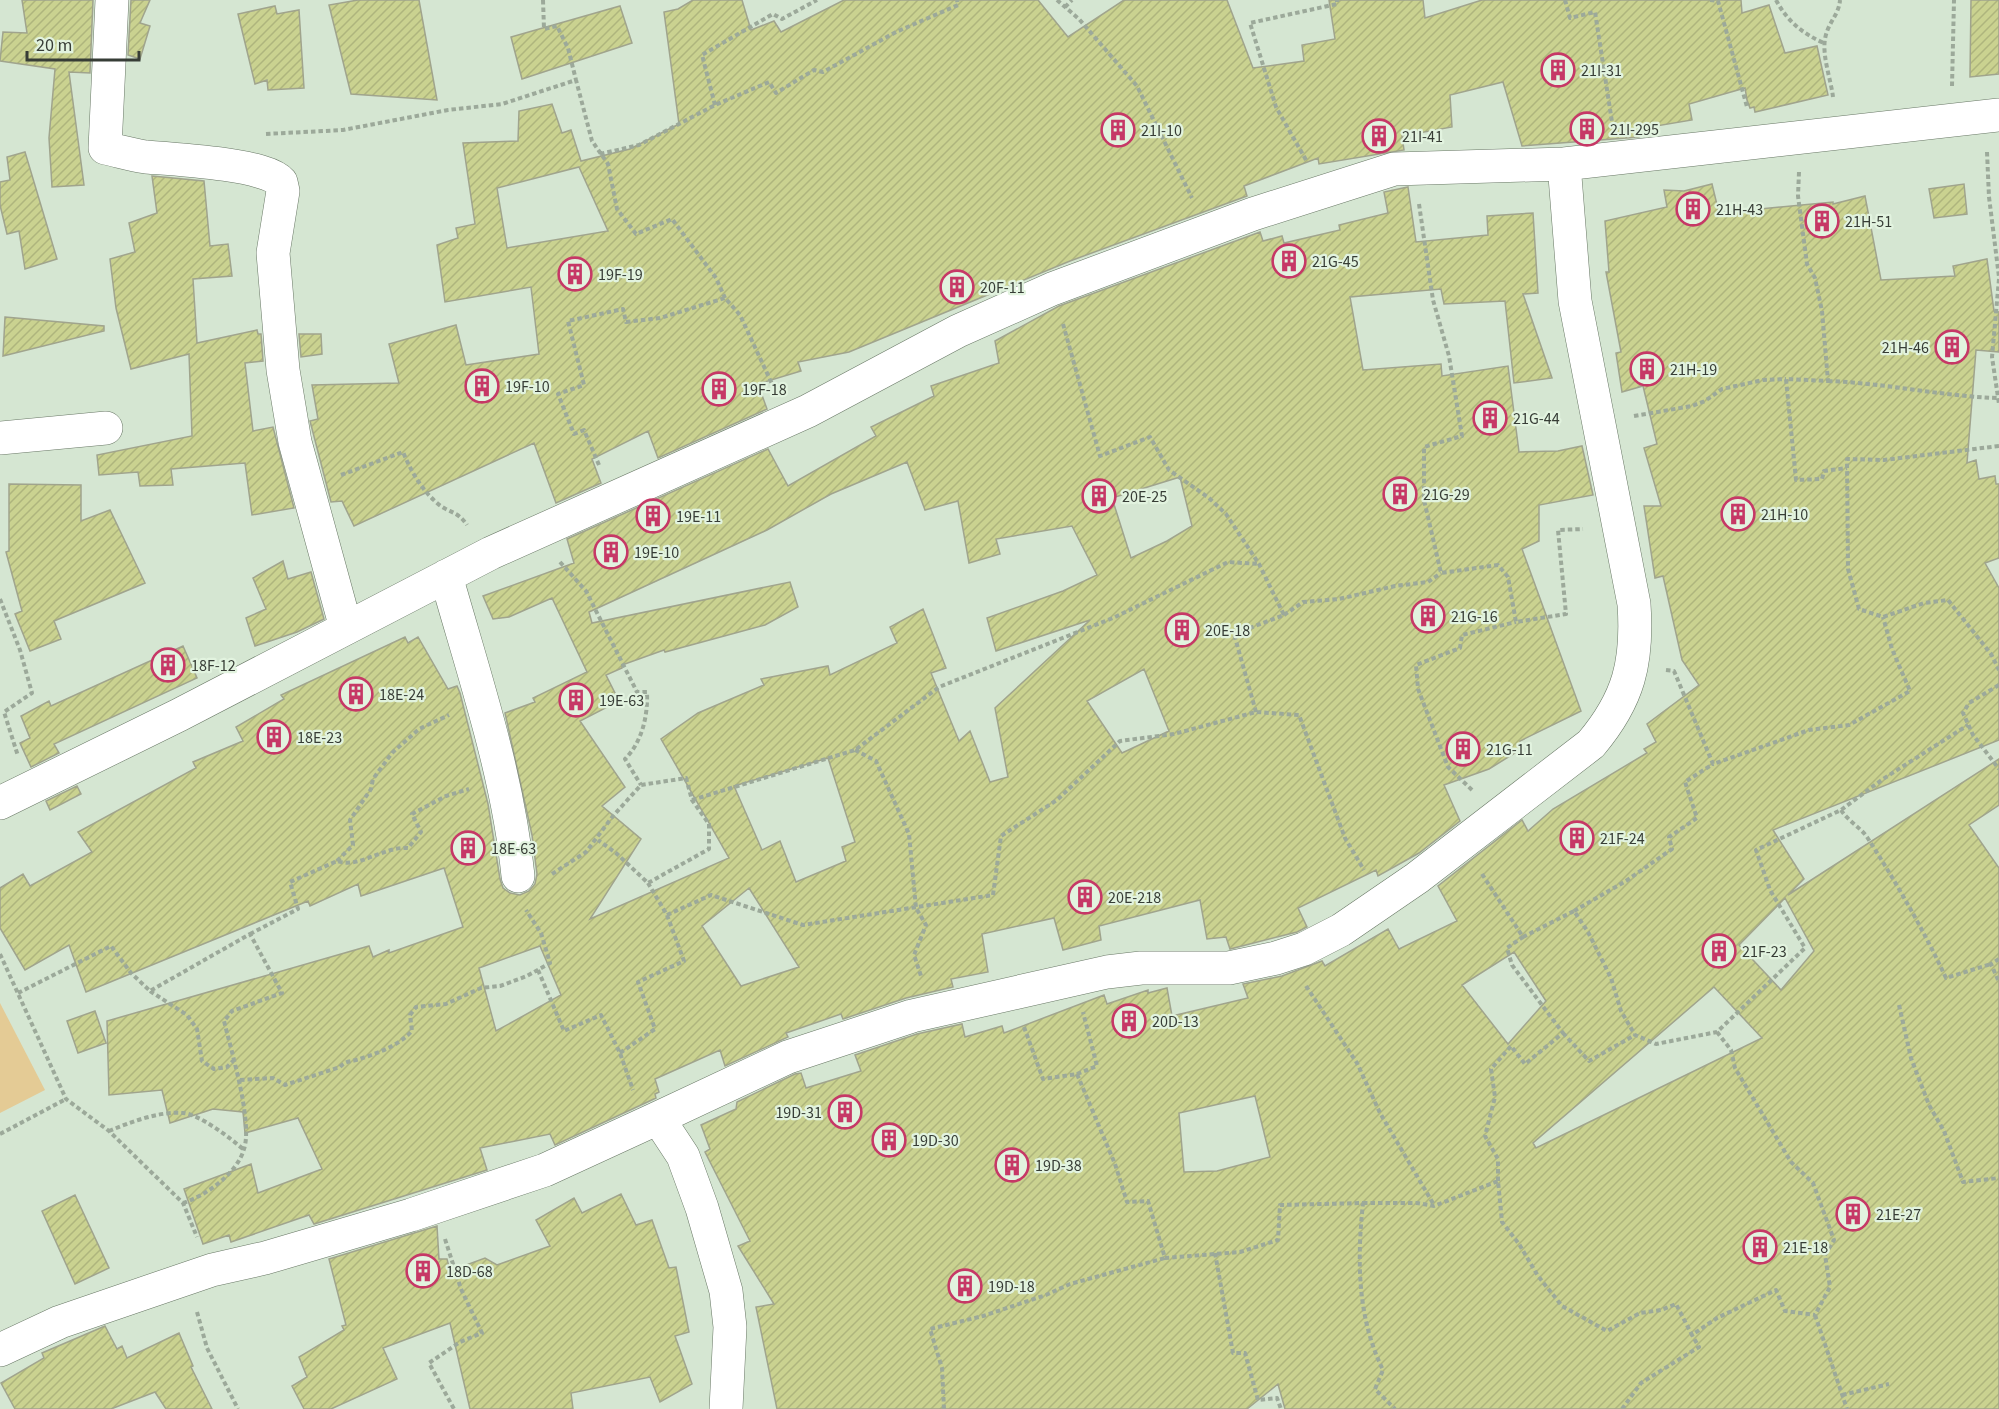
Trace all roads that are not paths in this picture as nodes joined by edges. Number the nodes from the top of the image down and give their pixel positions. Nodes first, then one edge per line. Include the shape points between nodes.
1 (112, 0) edge
2 (1993, 116) edge
3 (1564, 164) junction
4 (106, 428) dead end
5 (0, 438) edge
6 (446, 576) junction
7 (346, 628) junction
8 (0, 803) edge
9 (519, 884) road end
10 (658, 1118) junction
11 (0, 1350) edge
12 (726, 1409) edge

1 - 7 street via 105,148 254,170 281,182 273,253 283,370 295,442
2 - 3 street
3 - 6 street via 1411,167 1374,173 1209,231 1052,289 958,331 785,421
3 - 10 street via 1575,301 1634,604 1632,665 1619,706 1592,744 1463,846 1383,902 1332,935 1290,954 1229,968 1142,968 912,1016 788,1057
4 - 5 street
6 - 7 street
6 - 9 street via 502,780
7 - 8 street
10 - 11 street via 544,1170 266,1258 200,1275 60,1322
10 - 12 street via 683,1156 726,1291 730,1327

